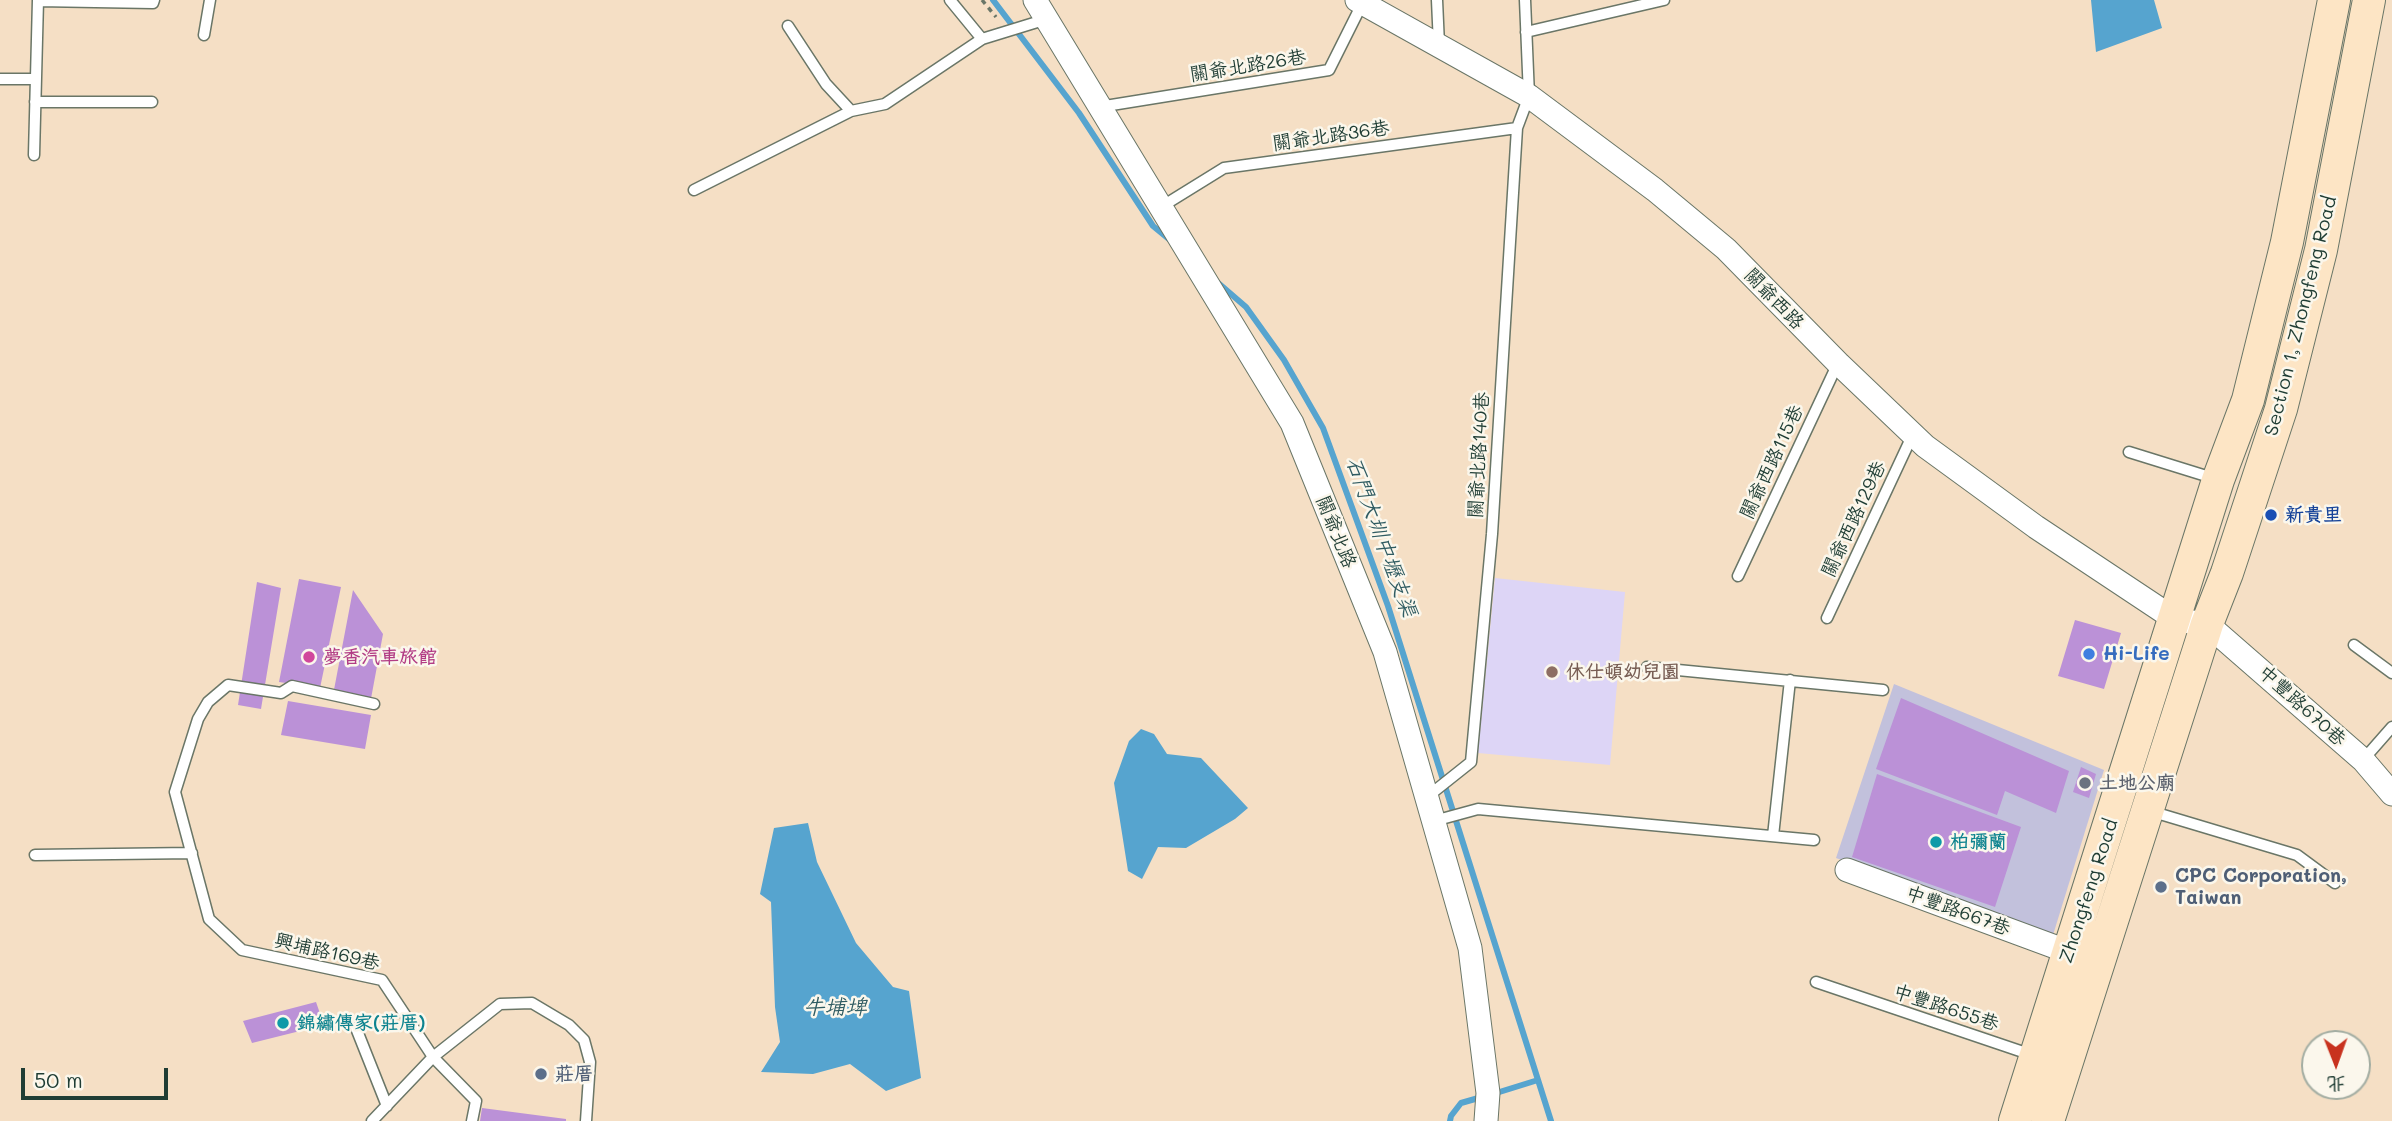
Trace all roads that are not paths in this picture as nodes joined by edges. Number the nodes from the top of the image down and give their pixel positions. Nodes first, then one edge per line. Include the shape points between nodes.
1 (38, 0) edge
2 (154, 0) edge
3 (210, 0) edge
4 (950, 0) edge
5 (1437, 0) edge
6 (1525, 0) edge
7 (1664, 0) edge
8 (2334, 0) edge
9 (2369, 0) edge
10 (1360, 1) edge
11 (1041, 9) edge
12 (788, 26) dead end
13 (1526, 32) junction
14 (204, 35) dead end
15 (982, 39) junction
16 (1439, 45) junction
17 (0, 79) edge
18 (35, 79) junction
19 (1529, 96) junction
20 (35, 102) junction
21 (152, 102) dead end
22 (1098, 107) junction
23 (851, 111) junction
24 (1517, 128) junction
25 (34, 155) dead end
26 (694, 190) dead end
27 (1161, 207) junction
28 (1838, 363) junction
29 (1913, 435) junction
30 (2129, 452) dead end
31 (2218, 480) junction
32 (1738, 576) dead end
33 (1827, 618) dead end
34 (2176, 620) junction
35 (2207, 624) junction
36 (2354, 645) dead end
37 (1647, 667) dead end
38 (2392, 673) edge
39 (1790, 680) junction
40 (1883, 690) dead end
41 (374, 704) dead end
42 (2392, 727) edge
43 (2363, 760) junction
44 (2392, 793) edge
45 (1427, 797) junction
46 (2147, 810) junction
47 (1434, 821) junction
48 (1773, 836) junction
49 (1814, 839) dead end
50 (192, 853) junction
51 (35, 855) dead end
52 (1847, 870) dead end
53 (2335, 883) dead end
54 (2069, 952) junction
55 (1816, 982) dead end
56 (356, 1028) dead end
57 (433, 1057) junction
58 (2051, 1060) junction
59 (387, 1106) junction
60 (372, 1121) edge
61 (472, 1121) edge
62 (586, 1121) edge
63 (1486, 1121) edge
64 (2015, 1121) edge
65 (2049, 1121) edge

1 - 2 lane
1 - 18 lane
3 - 14 lane
4 - 15 lane
5 - 16 lane
6 - 13 lane
7 - 13 lane
8 - 31 main road, Section 1, Zhongfeng Road via 2287,242 2248,400
9 - 35 main road, Section 1, Zhongfeng Road via 2321,250 2281,409
10 - 16 street, 關爺西路
10 - 22 lane, 關爺北路26巷 via 1329,70
11 - 15 lane
11 - 22 street, 關爺北路
12 - 23 lane via 826,84
13 - 19 lane
15 - 23 lane via 885,104
16 - 19 street, 關爺西路
17 - 18 lane
18 - 20 lane
19 - 24 lane, 關爺北路140巷
19 - 28 street, 關爺西路 via 1726,249
20 - 21 lane
20 - 25 lane
22 - 27 street, 關爺北路
23 - 26 lane
24 - 27 lane, 關爺北路36巷 via 1224,168
24 - 45 lane, 關爺北路140巷 via 1492,534 1471,762
27 - 45 street, 關爺北路 via 1292,423 1385,652
28 - 29 street, 關爺西路
28 - 32 lane, 關爺西路115巷
29 - 33 lane, 關爺西路129巷
29 - 34 street, 關爺西路 via 2036,527
30 - 31 lane
31 - 34 main road, Section 1, Zhongfeng Road
34 - 35 street
34 - 54 main road, Zhongfeng Road
35 - 43 street, 中豐路670巷
35 - 46 main road, Zhongfeng Road
36 - 38 lane
37 - 39 lane
39 - 40 lane
39 - 48 lane
41 - 50 lane, 興埔路169巷 via 292,685 281,693 228,685 208,702 198,719 175,792
42 - 43 lane
43 - 44 street, 中豐路670巷
45 - 47 street, 關爺北路
46 - 53 lane via 2297,855
46 - 58 main road, Zhongfeng Road
47 - 48 lane via 1478,809
47 - 63 street, 關爺北路 via 1470,948 1488,1093
48 - 49 lane
50 - 51 lane
50 - 57 lane, 興埔路169巷 via 209,919 242,950 382,980
52 - 54 street, 中豐路667巷
54 - 58 main road, Zhongfeng Road
55 - 58 lane, 中豐路655巷
56 - 59 lane
57 - 59 lane
57 - 61 lane, 興埔路169巷 via 476,1101
57 - 62 lane via 500,1004 532,1003 569,1025 584,1040 590,1062
58 - 64 main road, Zhongfeng Road
58 - 65 main road, Zhongfeng Road
59 - 60 lane

